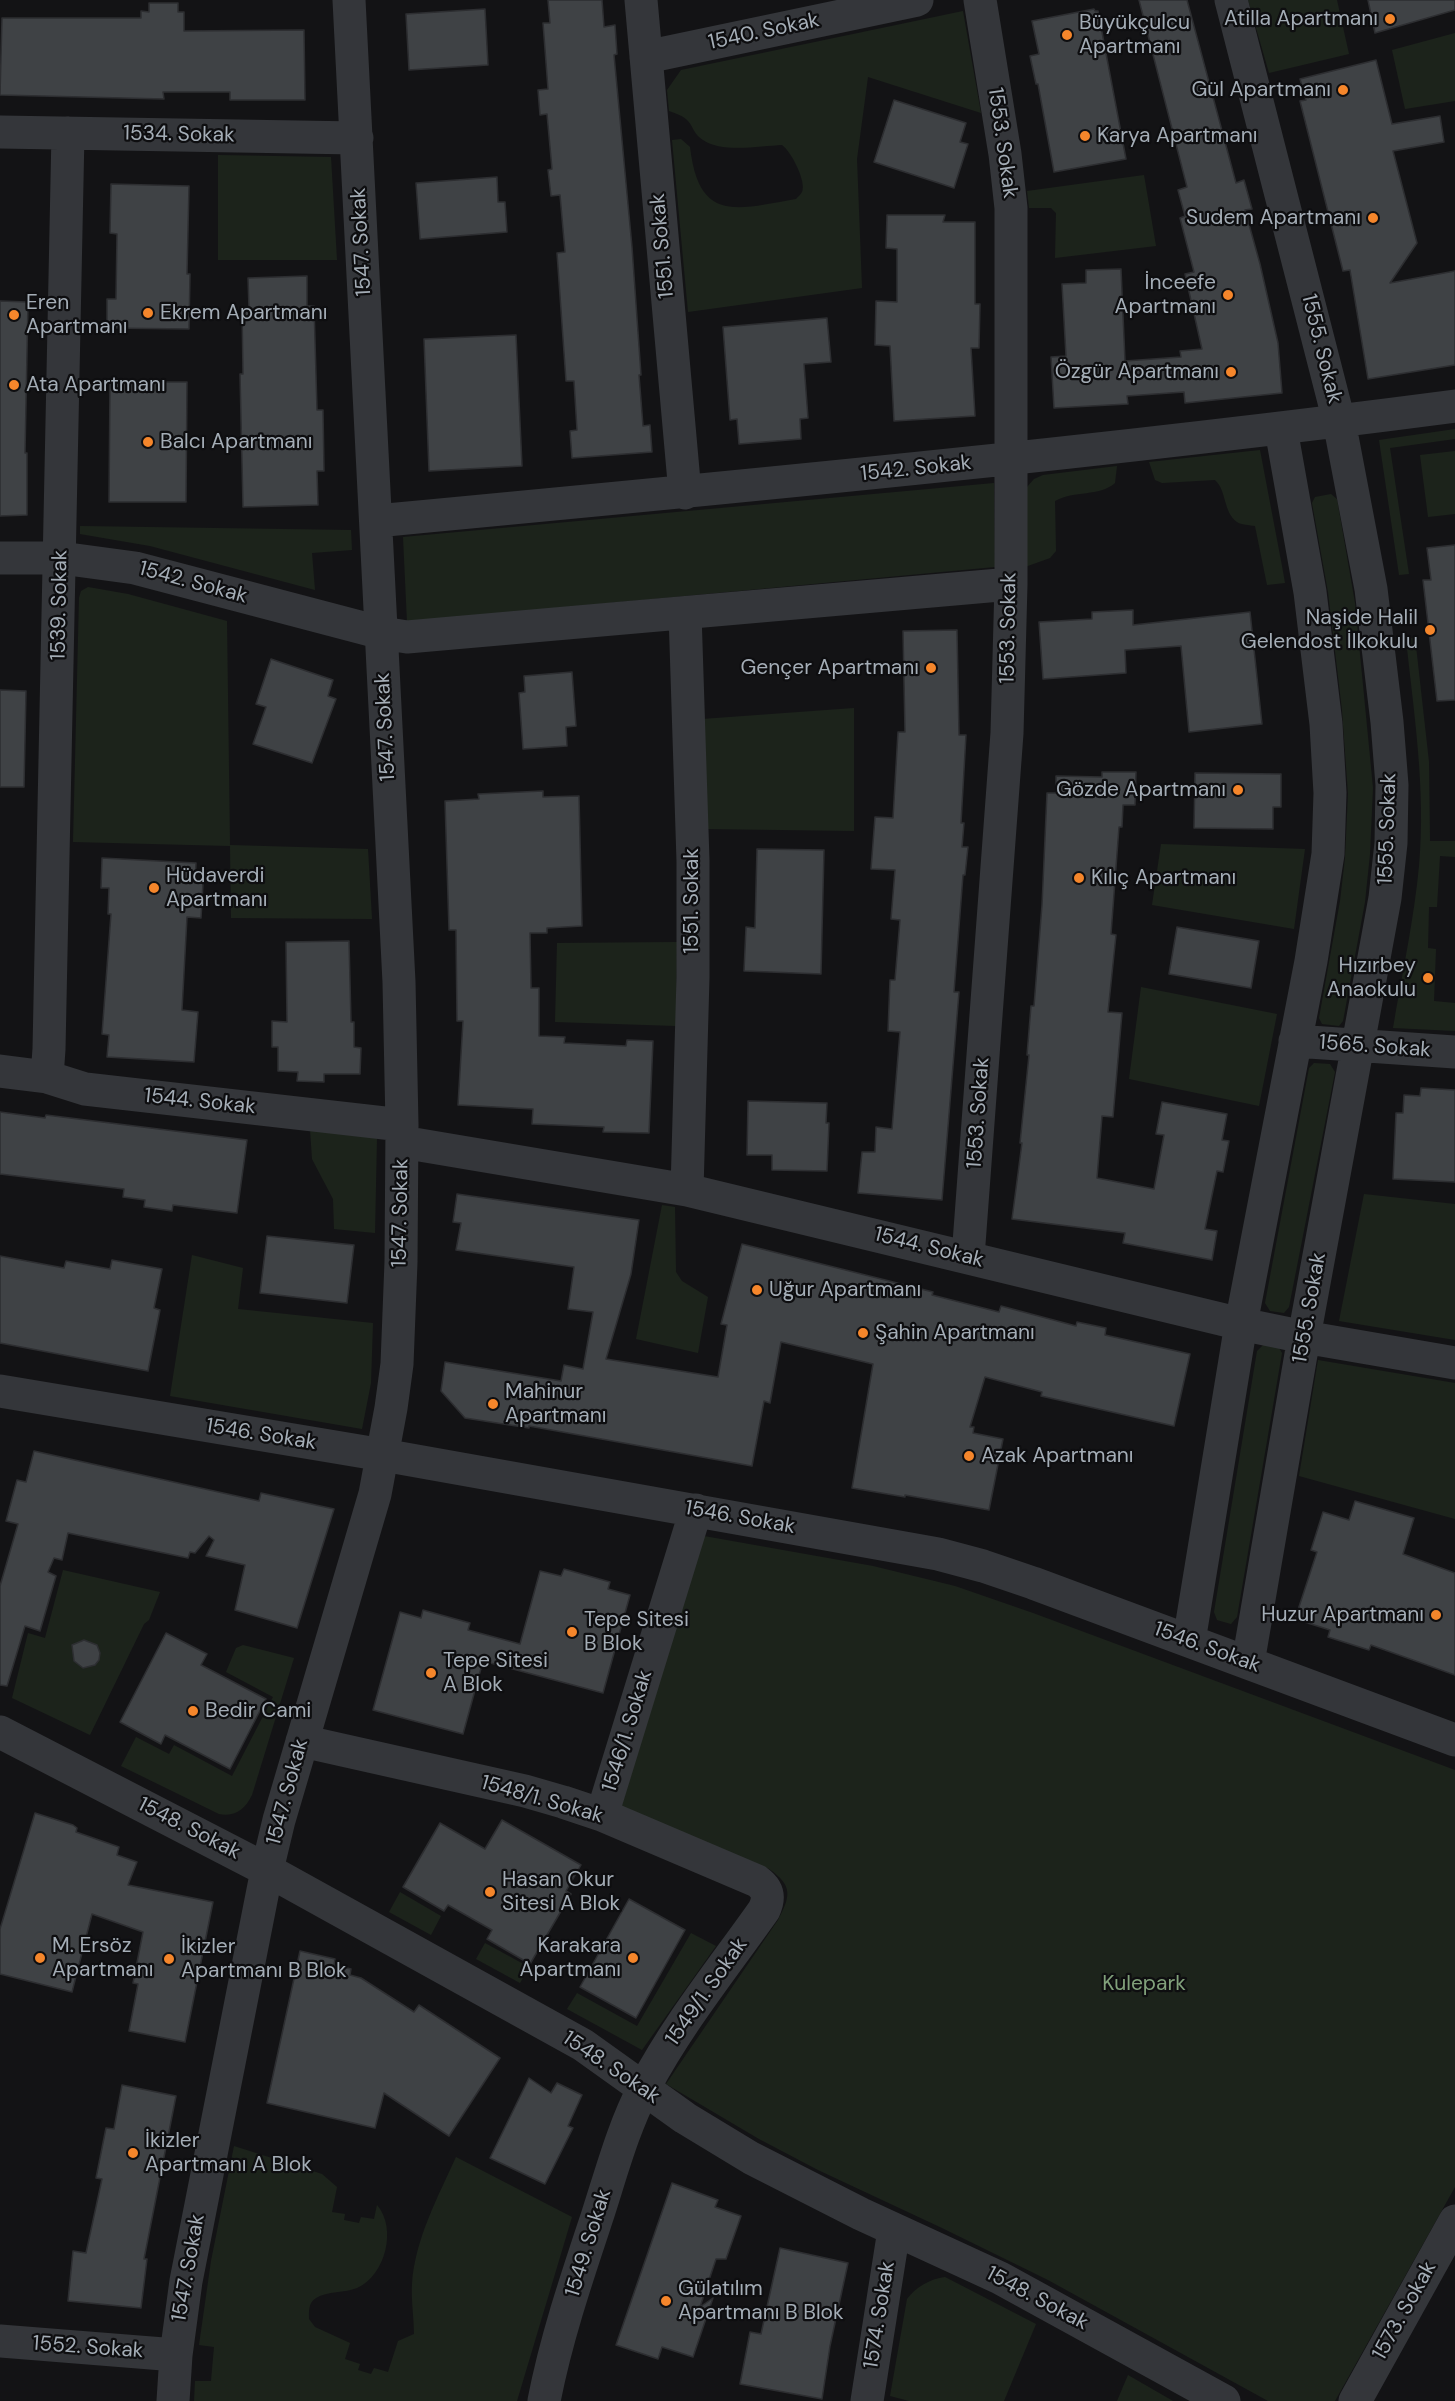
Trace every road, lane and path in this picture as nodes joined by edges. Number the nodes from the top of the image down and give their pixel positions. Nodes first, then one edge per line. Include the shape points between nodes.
1 (349, 0) edge
2 (641, 0) edge
3 (917, 0) edge
4 (980, 0) edge
5 (1231, 0) edge
6 (646, 57) junction
7 (0, 132) edge
8 (68, 133) junction
9 (357, 138) junction
10 (1455, 405) edge
11 (1339, 421) junction
12 (1281, 429) junction
13 (1011, 458) junction
14 (685, 493) junction
15 (376, 521) junction
16 (0, 558) edge
17 (61, 558) junction
18 (1011, 584) junction
19 (685, 613) junction
20 (382, 633) junction
21 (1295, 1041) junction
22 (1359, 1047) junction
23 (1455, 1052) edge
24 (0, 1071) edge
25 (46, 1077) junction
26 (402, 1133) junction
27 (687, 1190) junction
28 (968, 1257) junction
29 (1241, 1323) junction
30 (1304, 1337) junction
31 (1455, 1363) edge
32 (0, 1391) edge
33 (383, 1455) junction
34 (696, 1510) junction
35 (1189, 1641) junction
36 (1248, 1663) junction
37 (0, 1733) edge
38 (1455, 1740) edge
39 (302, 1741) junction
40 (602, 1815) junction
41 (267, 1870) junction
42 (768, 1894) joint
43 (643, 2089) junction
44 (1455, 2221) edge
45 (894, 2230) junction
46 (0, 2341) edge
47 (176, 2355) junction
48 (174, 2401) edge
49 (544, 2401) edge
50 (867, 2401) edge
51 (1224, 2401) edge
52 (1355, 2401) edge

1 - 9 street, 1547. Sokak
2 - 6 street, 1551. Sokak
3 - 6 street, 1540. Sokak
4 - 13 street, 1553. Sokak via 1011,208
5 - 11 street, 1555. Sokak
6 - 14 street, 1551. Sokak
7 - 8 street, 1534. Sokak
8 - 9 street, 1534. Sokak
8 - 17 street, 1539. Sokak
9 - 15 street, 1547. Sokak
10 - 11 street, 1542. Sokak
11 - 12 street, 1542. Sokak
11 - 22 street, 1555. Sokak via 1371,589 1392,785 1385,898
12 - 13 street, 1542. Sokak
12 - 21 street via 1310,592 1330,793 1321,905
13 - 14 street, 1542. Sokak
13 - 18 street, 1553. Sokak
14 - 15 street, 1542. Sokak
15 - 20 street, 1547. Sokak
16 - 17 street, 1542. Sokak
17 - 20 street, 1542. Sokak via 135,568
17 - 25 street, 1539. Sokak
18 - 19 street, 1542. Sokak
18 - 28 street, 1553. Sokak via 1003,804
19 - 20 street, 1542. Sokak via 430,636
19 - 27 street, 1551. Sokak via 693,861
20 - 26 street, 1547. Sokak via 399,970
21 - 22 street, 1565. Sokak
21 - 29 street
22 - 23 street, 1565. Sokak
22 - 30 street, 1555. Sokak
24 - 25 street, 1544. Sokak
25 - 26 street, 1544. Sokak via 85,1089
26 - 27 street, 1544. Sokak
26 - 33 street, 1547. Sokak via 397,1364
27 - 28 street, 1544. Sokak
28 - 29 street, 1544. Sokak
29 - 30 street, 1544. Sokak
29 - 35 street
30 - 31 street, 1544. Sokak
30 - 36 street, 1555. Sokak
32 - 33 street, 1546. Sokak
33 - 34 street, 1546. Sokak
33 - 39 street, 1547. Sokak
34 - 35 street, 1546. Sokak via 898,1546 983,1566
34 - 40 street, 1546/1. Sokak
35 - 36 street, 1546. Sokak
36 - 38 street, 1546. Sokak
37 - 41 street, 1548. Sokak
39 - 40 street, 1548/1. Sokak via 525,1791
39 - 41 street, 1547. Sokak
40 - 42 street, 1548/1. Sokak via 757,1881
41 - 43 street, 1548. Sokak via 583,2045
41 - 47 street, 1547. Sokak via 188,2269
42 - 43 street, 1549/1. Sokak via 764,1910
43 - 45 street, 1548. Sokak via 751,2158
43 - 49 street, 1549. Sokak via 592,2231
44 - 52 street, 1573. Sokak
45 - 50 street, 1574. Sokak
45 - 51 street, 1548. Sokak via 1000,2278
46 - 47 street, 1552. Sokak
47 - 48 street, 1547. Sokak

